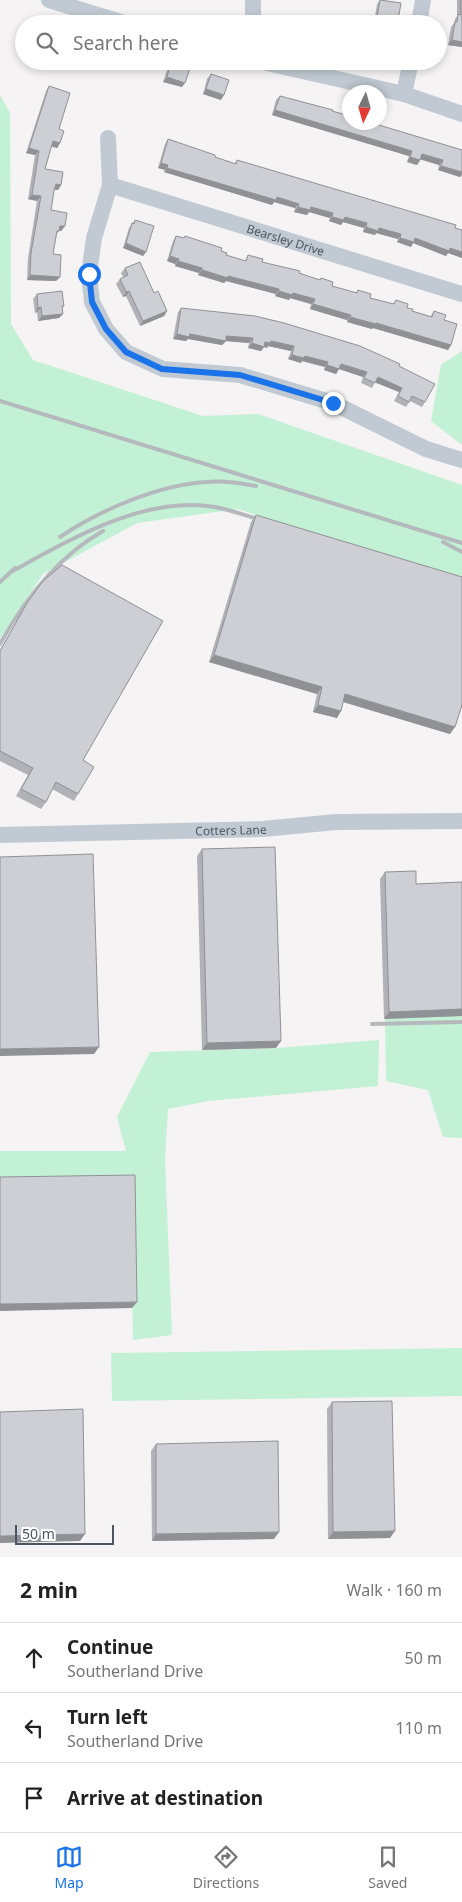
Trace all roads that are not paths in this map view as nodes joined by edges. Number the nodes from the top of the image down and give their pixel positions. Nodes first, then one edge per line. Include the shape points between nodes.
1 (49, 0) edge
2 (253, 0) edge
3 (423, 0) edge
4 (68, 2) edge
5 (103, 15) edge
6 (253, 15) edge
7 (420, 15) edge
8 (298, 70) edge
9 (409, 70) edge
10 (404, 94) junction
11 (462, 114) edge
12 (108, 138) dead end
13 (110, 185) junction
14 (462, 294) edge
15 (462, 460) edge
16 (462, 821) edge
17 (0, 835) edge

1 - 4 street
2 - 6 street
3 - 7 street
4 - 5 street
8 - 10 street
9 - 10 street
10 - 11 street
12 - 13 street
13 - 14 street, Bearsley Drive
13 - 15 street via 94,238 89,274 92,302 106,329 126,352 162,369 240,375 333,403 426,449
16 - 17 street, Cotters Lane via 336,822 263,828

